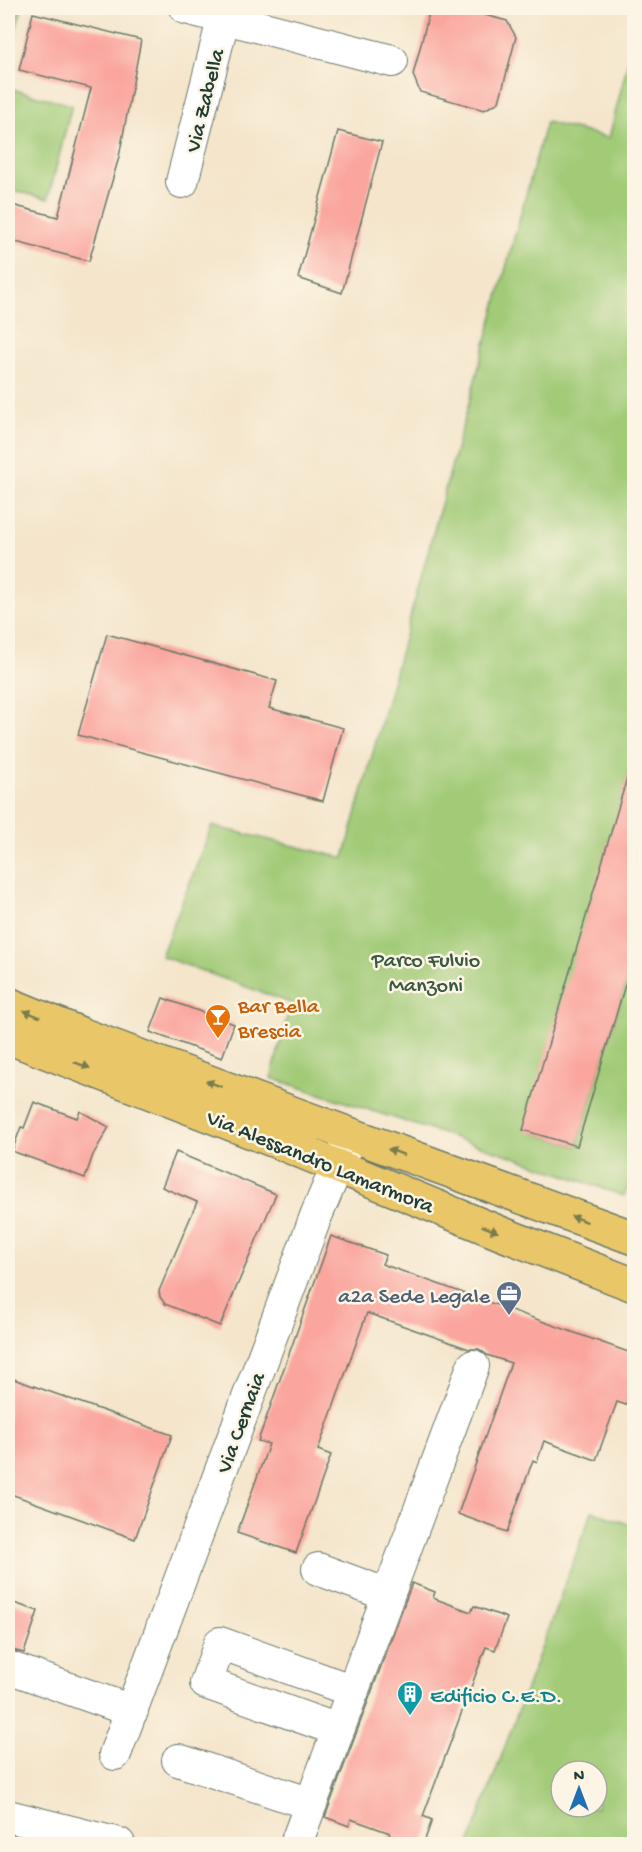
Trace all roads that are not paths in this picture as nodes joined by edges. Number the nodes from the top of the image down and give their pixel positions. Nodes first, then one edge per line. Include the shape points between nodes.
1 (186, 8) edge
2 (225, 13) edge
3 (392, 61) dead end
4 (182, 182) dead end
5 (8, 1004) edge
6 (8, 1036) edge
7 (351, 1135) junction
8 (338, 1167) junction
9 (634, 1238) edge
10 (634, 1285) edge
11 (473, 1366) dead end
12 (318, 1569) dead end
13 (388, 1595) junction
14 (8, 1667) edge
15 (353, 1691) junction
16 (132, 1711) junction
17 (338, 1730) junction
18 (115, 1754) dead end
19 (178, 1760) dead end
20 (311, 1804) junction
21 (8, 1816) edge
22 (119, 1845) edge
23 (296, 1845) edge

1 - 2 street, Via Zabella
2 - 3 street, Via Zabella
2 - 4 street, Via Zabella
7 -> 5 main road, Via Alessandro Lamarmora
6 -> 8 main road, Via Alessandro Lamarmora
7 - 8 street, Via Cernaia
9 -> 7 main road, Via Alessandro Lamarmora
8 -> 10 main road, Via Alessandro Lamarmora
8 - 16 street, Via Cernaia via 312,1227
11 - 13 street
12 - 13 street
13 - 15 street
14 - 16 street
15 - 17 street
15 - 17 street via 220,1644 206,1683
16 - 18 street, Via Cernaia
17 - 20 street
19 - 20 street
20 - 23 street
21 - 22 street

